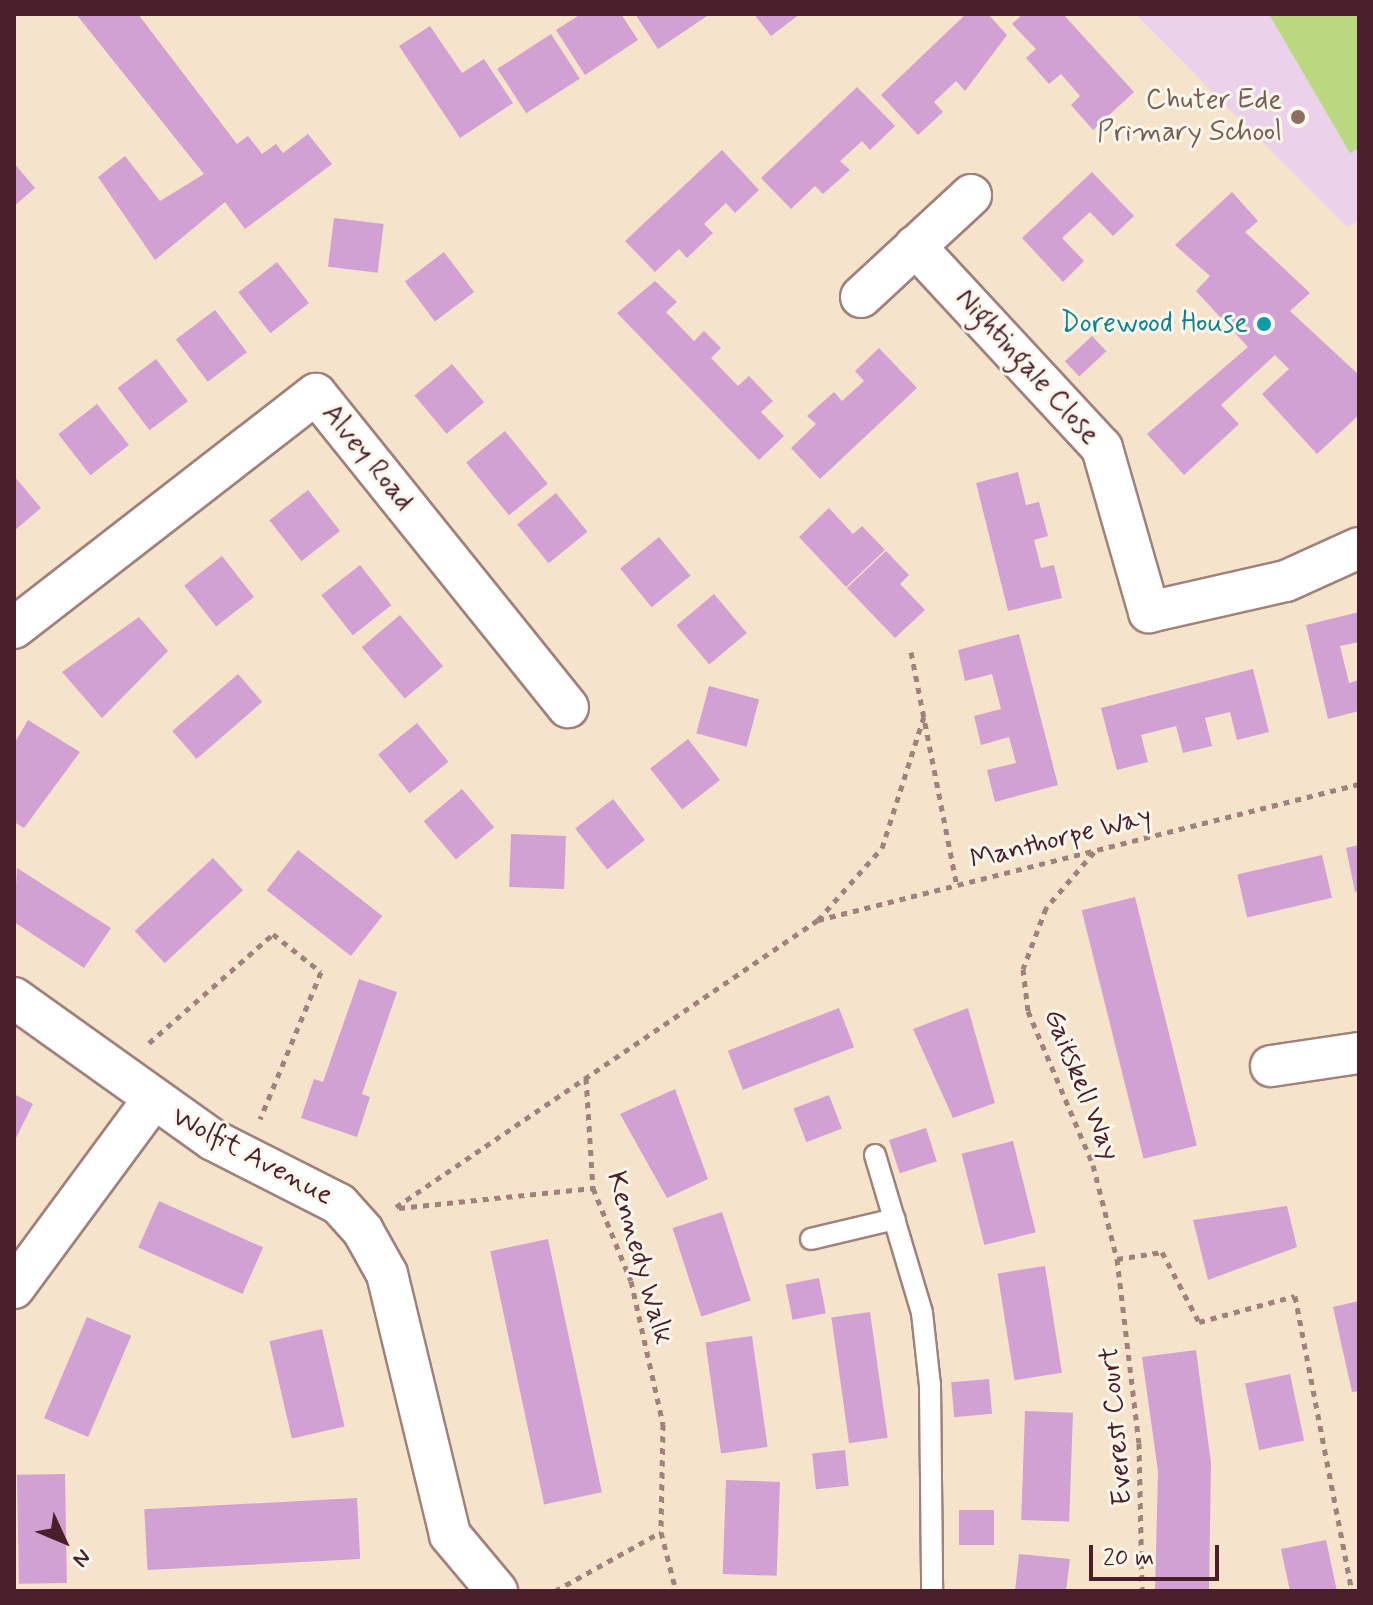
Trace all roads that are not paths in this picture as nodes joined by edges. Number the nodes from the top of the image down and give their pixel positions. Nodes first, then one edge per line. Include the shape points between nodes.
1 (971, 195) dead end
2 (915, 246) junction
3 (861, 297) dead end
4 (1359, 548) edge
5 (14, 628) edge
6 (568, 707) dead end
7 (14, 998) edge
8 (1359, 1053) edge
9 (1271, 1066) dead end
10 (152, 1101) junction
11 (875, 1155) dead end
12 (895, 1219) junction
13 (811, 1239) dead end
14 (14, 1288) edge
15 (497, 1591) edge
16 (932, 1591) edge

1 - 2 street
2 - 3 street
2 - 4 street, Nightingale Close via 1102,448 1149,612 1286,581
5 - 6 street, Alvey Road via 316,394
7 - 10 street, Wolfit Avenue
8 - 9 street
10 - 14 street
10 - 15 street, Wolfit Avenue via 244,1157 378,1220 450,1535
11 - 12 lane
12 - 13 lane
12 - 16 lane via 922,1313 930,1385

